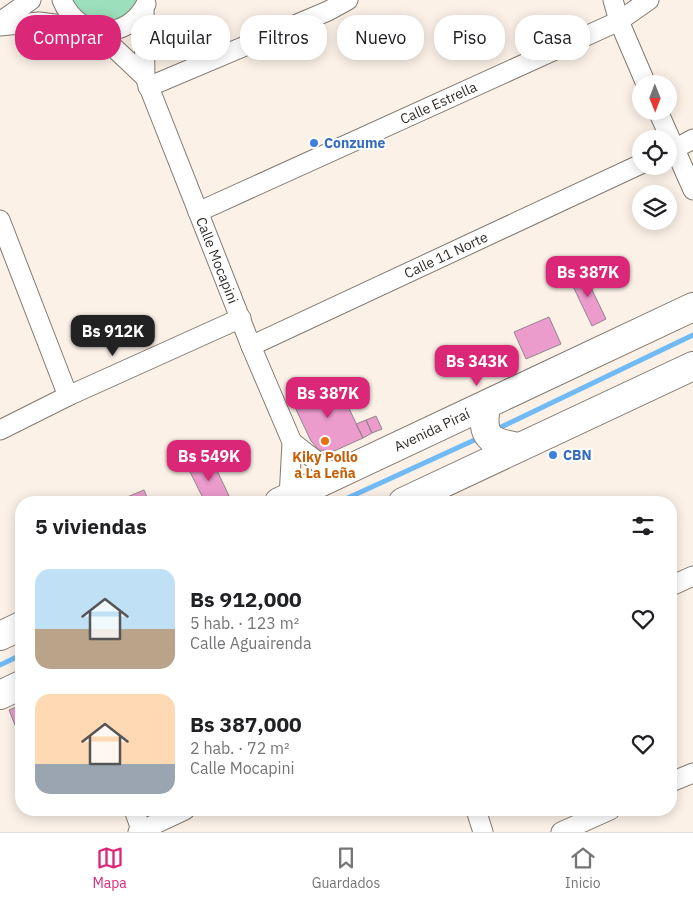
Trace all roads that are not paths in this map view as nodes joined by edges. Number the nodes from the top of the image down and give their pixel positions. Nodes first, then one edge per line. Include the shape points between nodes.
1 (31, 0) edge
2 (62, 0) edge
3 (348, 0) edge
4 (612, 0) edge
5 (649, 0) edge
6 (147, 3) edge
7 (72, 15) edge
8 (619, 22) junction
9 (15, 23) edge
10 (0, 24) edge
11 (121, 28) edge
12 (121, 54) edge
13 (642, 75) edge
14 (147, 82) junction
15 (693, 139) edge
16 (677, 147) edge
17 (677, 160) edge
18 (632, 168) edge
19 (693, 190) edge
20 (198, 212) junction
21 (0, 220) edge
22 (693, 307) edge
23 (241, 318) junction
24 (251, 346) junction
25 (693, 366) edge
26 (68, 396) junction
27 (472, 418) junction
28 (0, 430) edge
29 (292, 442) junction
30 (496, 453) junction
31 (336, 476) junction
32 (285, 496) edge
33 (293, 496) edge
34 (414, 496) edge
35 (693, 576) edge
36 (677, 583) edge
37 (15, 629) edge
38 (0, 636) edge
39 (15, 688) edge
40 (0, 695) edge
41 (693, 773) edge
42 (677, 780) edge
43 (136, 816) edge
44 (171, 816) edge
45 (478, 816) edge
46 (597, 816) edge
47 (140, 831) edge
48 (483, 832) edge
49 (561, 832) edge

1 - 10 street
2 - 7 street, Calle Mocapini
3 - 14 street via 319,15
4 - 8 street
5 - 8 street, Calle Estrella
6 - 11 street via 134,20
6 - 14 street, Calle Mocapini
8 - 13 street
8 - 20 street, Calle Estrella
9 - 10 street
12 - 14 street, Calle Mocapini
14 - 20 street, Calle Mocapini
15 - 16 street
17 - 19 street
18 - 24 street, Calle 11 Norte
20 - 23 street, Calle Mocapini
21 - 26 street
22 - 27 main road, Avenida Piraí
23 - 24 street, Calle Mocapini
23 - 26 street
24 - 29 street, Calle Mocapini
25 - 30 main road
26 - 28 street
27 - 30 main road via 482,445
27 - 31 main road, Avenida Piraí
29 - 31 street, Calle Mocapini
29 - 32 street, Calle Mocapini
30 - 34 main road
31 - 33 main road, Avenida Piraí
35 - 36 street
37 - 38 main road
39 - 40 main road
41 - 42 street
43 - 47 street
44 - 47 street
45 - 48 street
46 - 49 street

